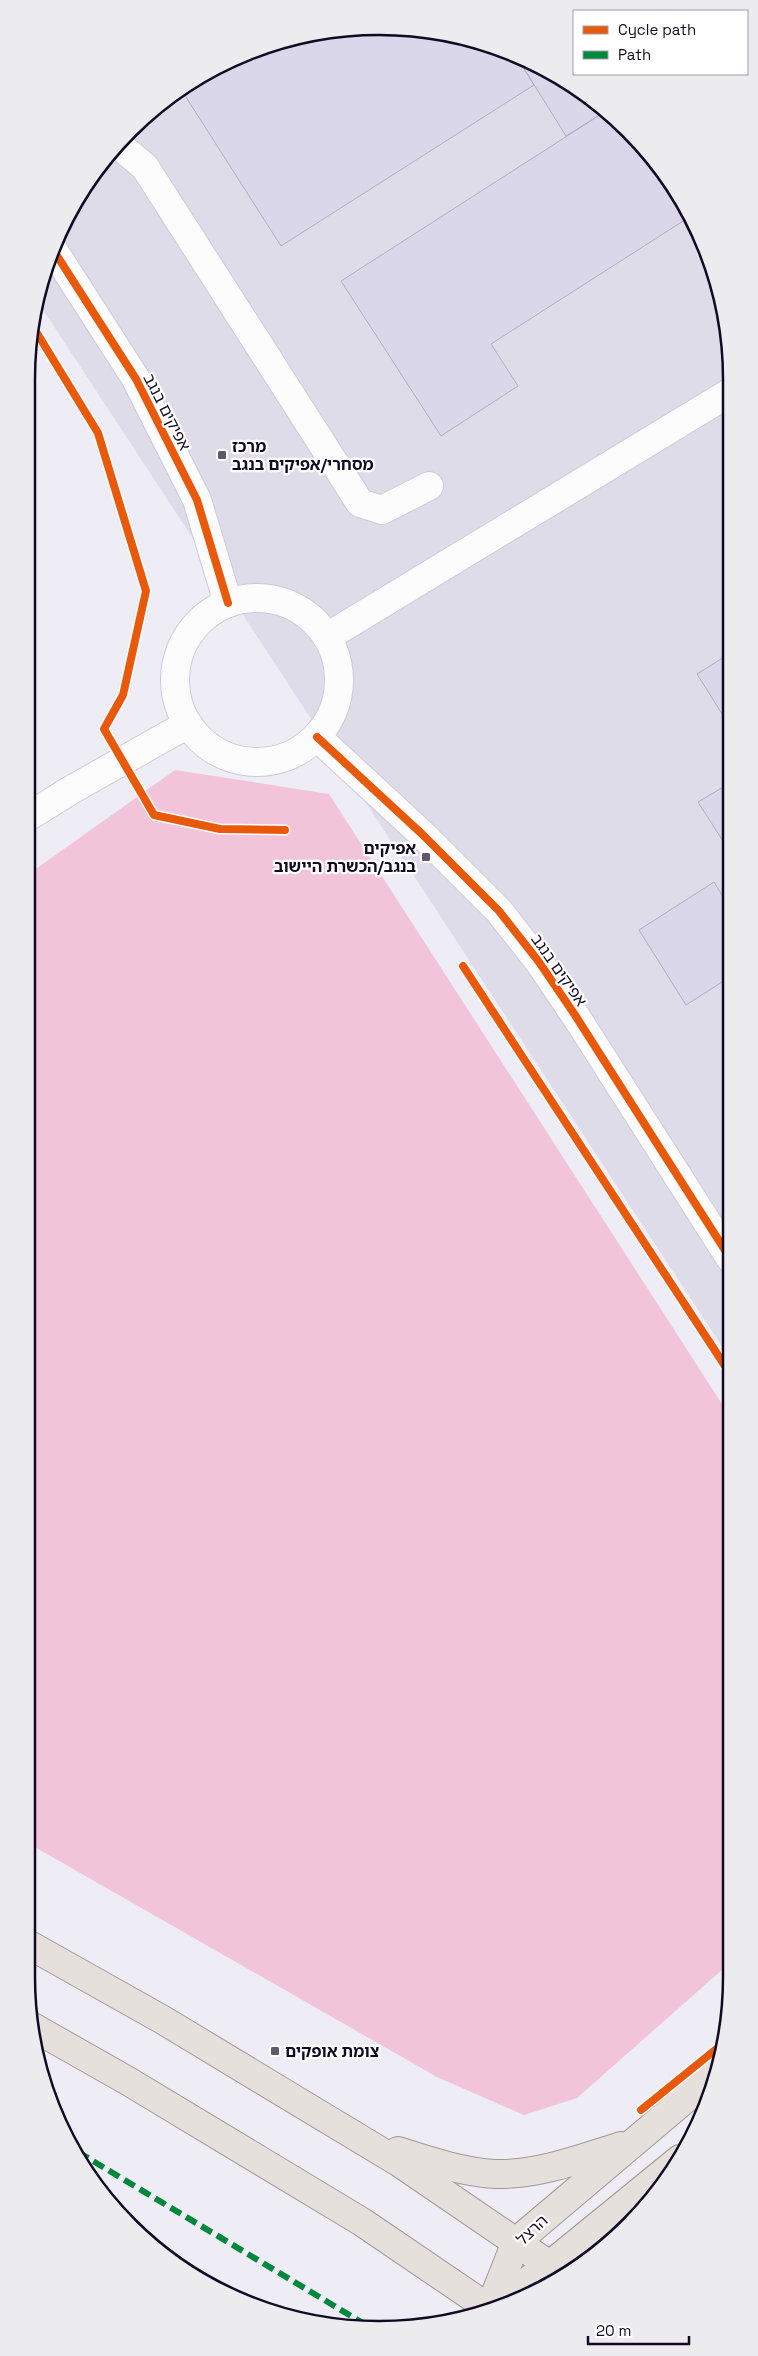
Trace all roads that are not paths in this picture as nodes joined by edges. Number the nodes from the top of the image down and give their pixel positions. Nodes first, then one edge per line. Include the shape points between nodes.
1 (123, 149) edge
2 (57, 256) edge
3 (723, 397) edge
4 (429, 486) dead end
5 (228, 603) junction
6 (327, 637) junction
7 (188, 724) junction
8 (317, 737) junction
9 (35, 812) edge
10 (723, 1247) edge
11 (35, 1948) edge
12 (40, 2031) edge
13 (707, 2080) edge
14 (353, 2135) junction
15 (634, 2142) junction
16 (655, 2182) edge
17 (516, 2242) junction
18 (557, 2270) edge
19 (520, 2291) edge
20 (492, 2302) edge
21 (485, 2304) edge

1 - 4 street via 145,167 360,503 382,510
2 - 5 street, אפיקים בנגב via 136,379 196,500
3 - 6 street
5 - 6 street via 260,598 276,600 306,614
5 - 7 street via 201,620 183,646 177,662 176,694
6 - 8 street via 334,651 340,683 332,716
7 - 8 street via 209,747 223,755 255,763 286,758
7 - 9 street
8 - 10 street, אפיקים בנגב via 499,911 575,1015
11 - 14 main road via 163,2020
12 - 21 main road via 362,2222
13 - 15 main road, הרצל
14 - 15 main road via 437,2164 494,2174 544,2169
14 - 17 main road
15 - 17 main road, הרצל
16 - 18 main road
17 - 18 main road
17 - 20 main road, הרצל
18 - 19 main road

